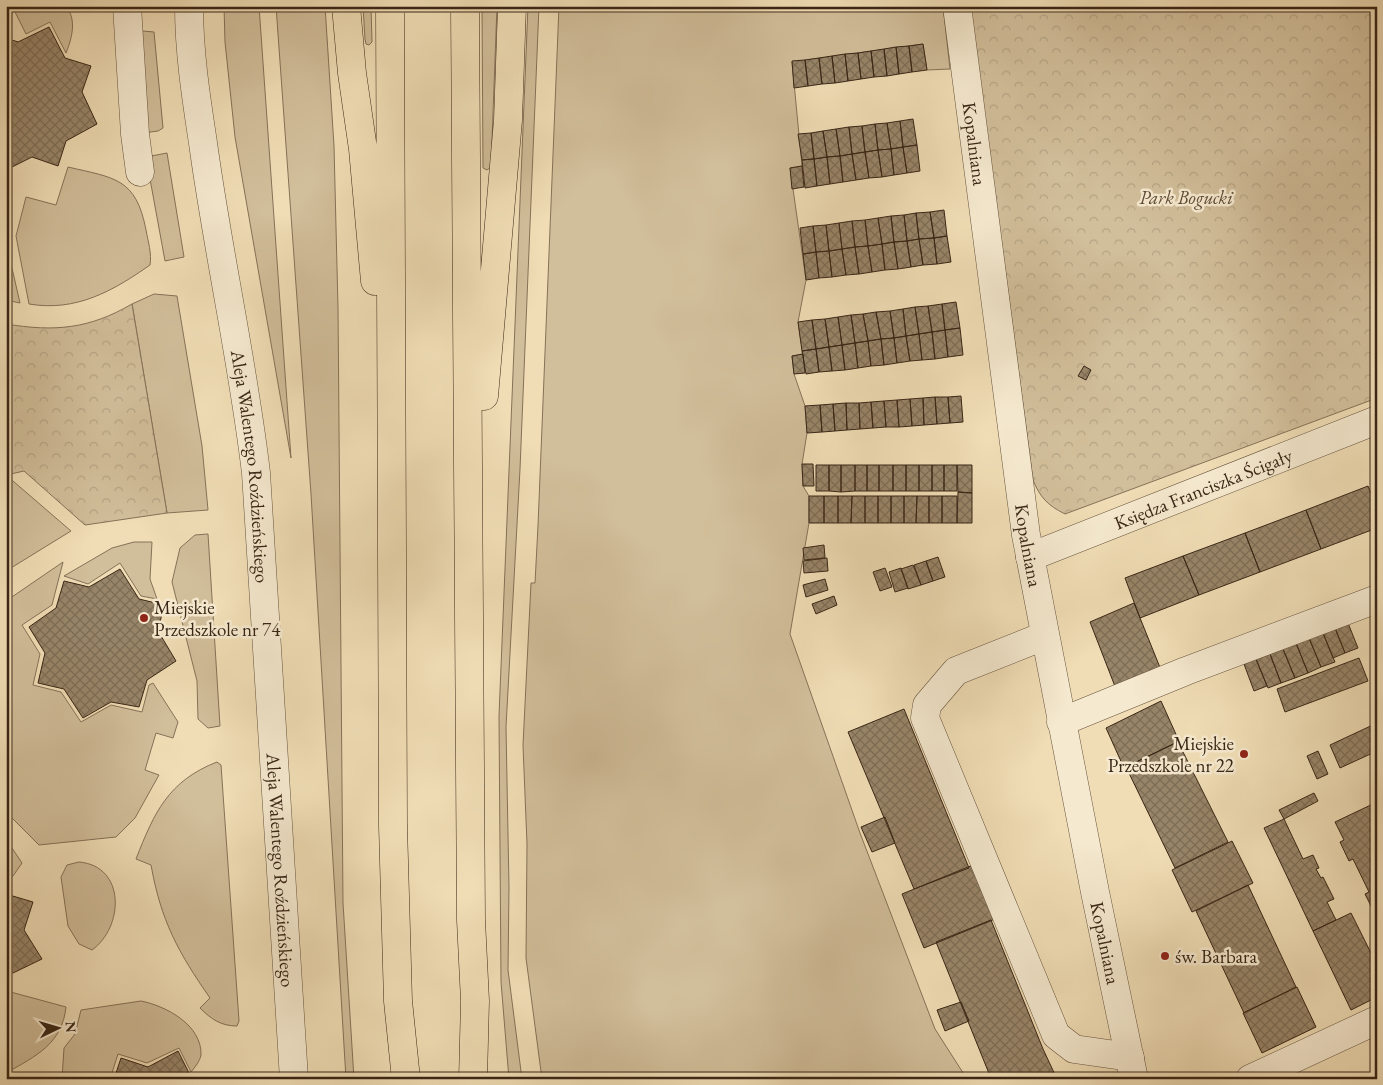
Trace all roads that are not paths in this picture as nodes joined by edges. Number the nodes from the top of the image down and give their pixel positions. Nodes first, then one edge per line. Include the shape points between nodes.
1 (127, 6) edge
2 (189, 6) edge
3 (346, 6) edge
4 (390, 6) edge
5 (465, 6) edge
6 (512, 6) edge
7 (957, 6) edge
8 (140, 172) dead end
9 (1377, 420) edge
10 (392, 426) junction
11 (1030, 557) junction
12 (470, 559) junction
13 (1377, 599) edge
14 (1044, 636) junction
15 (1061, 722) junction
16 (475, 1001) junction
17 (1377, 1020) edge
18 (1132, 1068) edge
19 (294, 1079) edge
20 (406, 1079) edge
21 (473, 1079) edge
22 (492, 1079) edge
23 (1250, 1079) edge

1 - 8 street
2 - 19 street, Aleja Walentego Roździeńskiego via 191,60 198,109 256,474
3 - 10 main road
4 - 10 main road
5 - 12 main road
6 - 12 main road via 508,120
7 - 11 street, Kopalniana
9 - 11 street, Księdza Franciszka Ścigały
10 - 20 main road via 393,826 398,1001
11 - 14 street, Kopalniana
12 - 16 main road via 471,920
13 - 15 street
14 - 15 street, Kopalniana
14 - 18 street via 956,672 927,705 925,718 1056,1035 1074,1049
15 - 18 street, Kopalniana
16 - 21 main road
16 - 22 main road
17 - 23 street

